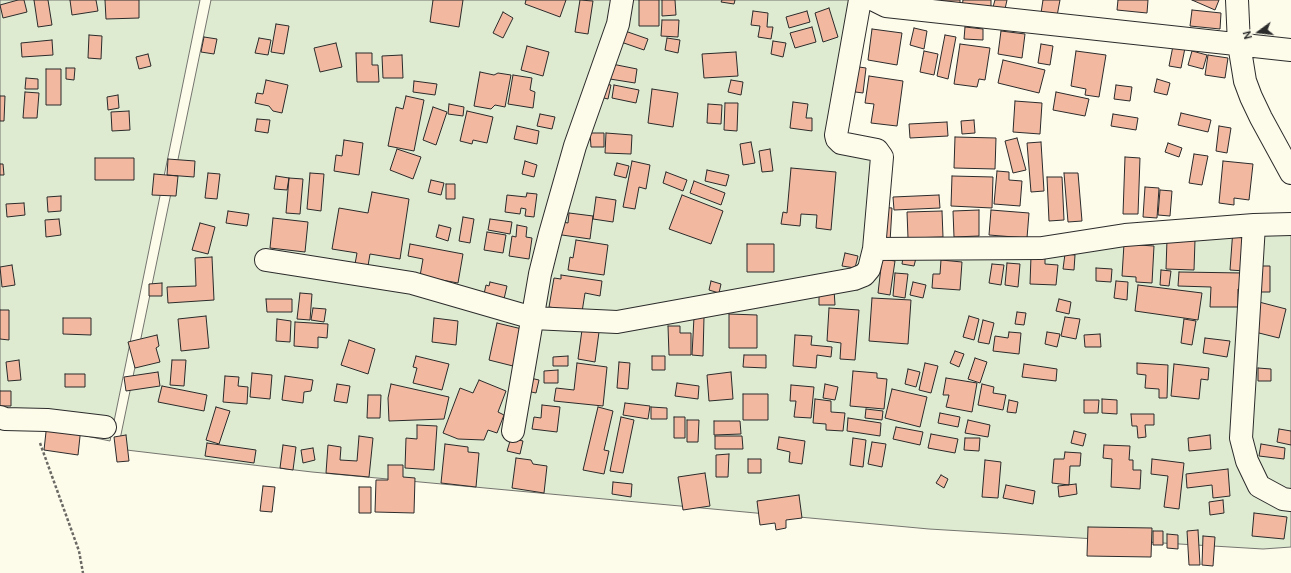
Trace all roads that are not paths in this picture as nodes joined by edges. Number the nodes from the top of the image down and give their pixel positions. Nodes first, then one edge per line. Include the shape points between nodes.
1 (622, 0) edge
2 (860, 0) edge
3 (874, 0) edge
4 (1237, 0) edge
5 (1239, 44) junction
6 (1291, 50) edge
7 (1291, 173) edge
8 (1291, 224) edge
9 (1254, 225) junction
10 (874, 250) junction
11 (266, 260) dead end
12 (533, 318) junction
13 (0, 416) edge
14 (105, 427) dead end
15 (513, 431) dead end
16 (1291, 500) edge

1 - 12 street via 618,24 578,138 550,234
2 - 10 street via 836,135 841,143 877,150 882,157
3 - 5 street via 886,6
4 - 5 street
5 - 6 street
5 - 7 street via 1245,81 1251,98
8 - 9 street
9 - 10 street via 1125,235 1042,248
9 - 16 street via 1241,438 1246,461 1259,486 1283,499
10 - 12 street via 869,269 854,279 617,322
11 - 12 street via 412,283
12 - 15 street
13 - 14 street via 5,419 48,420

